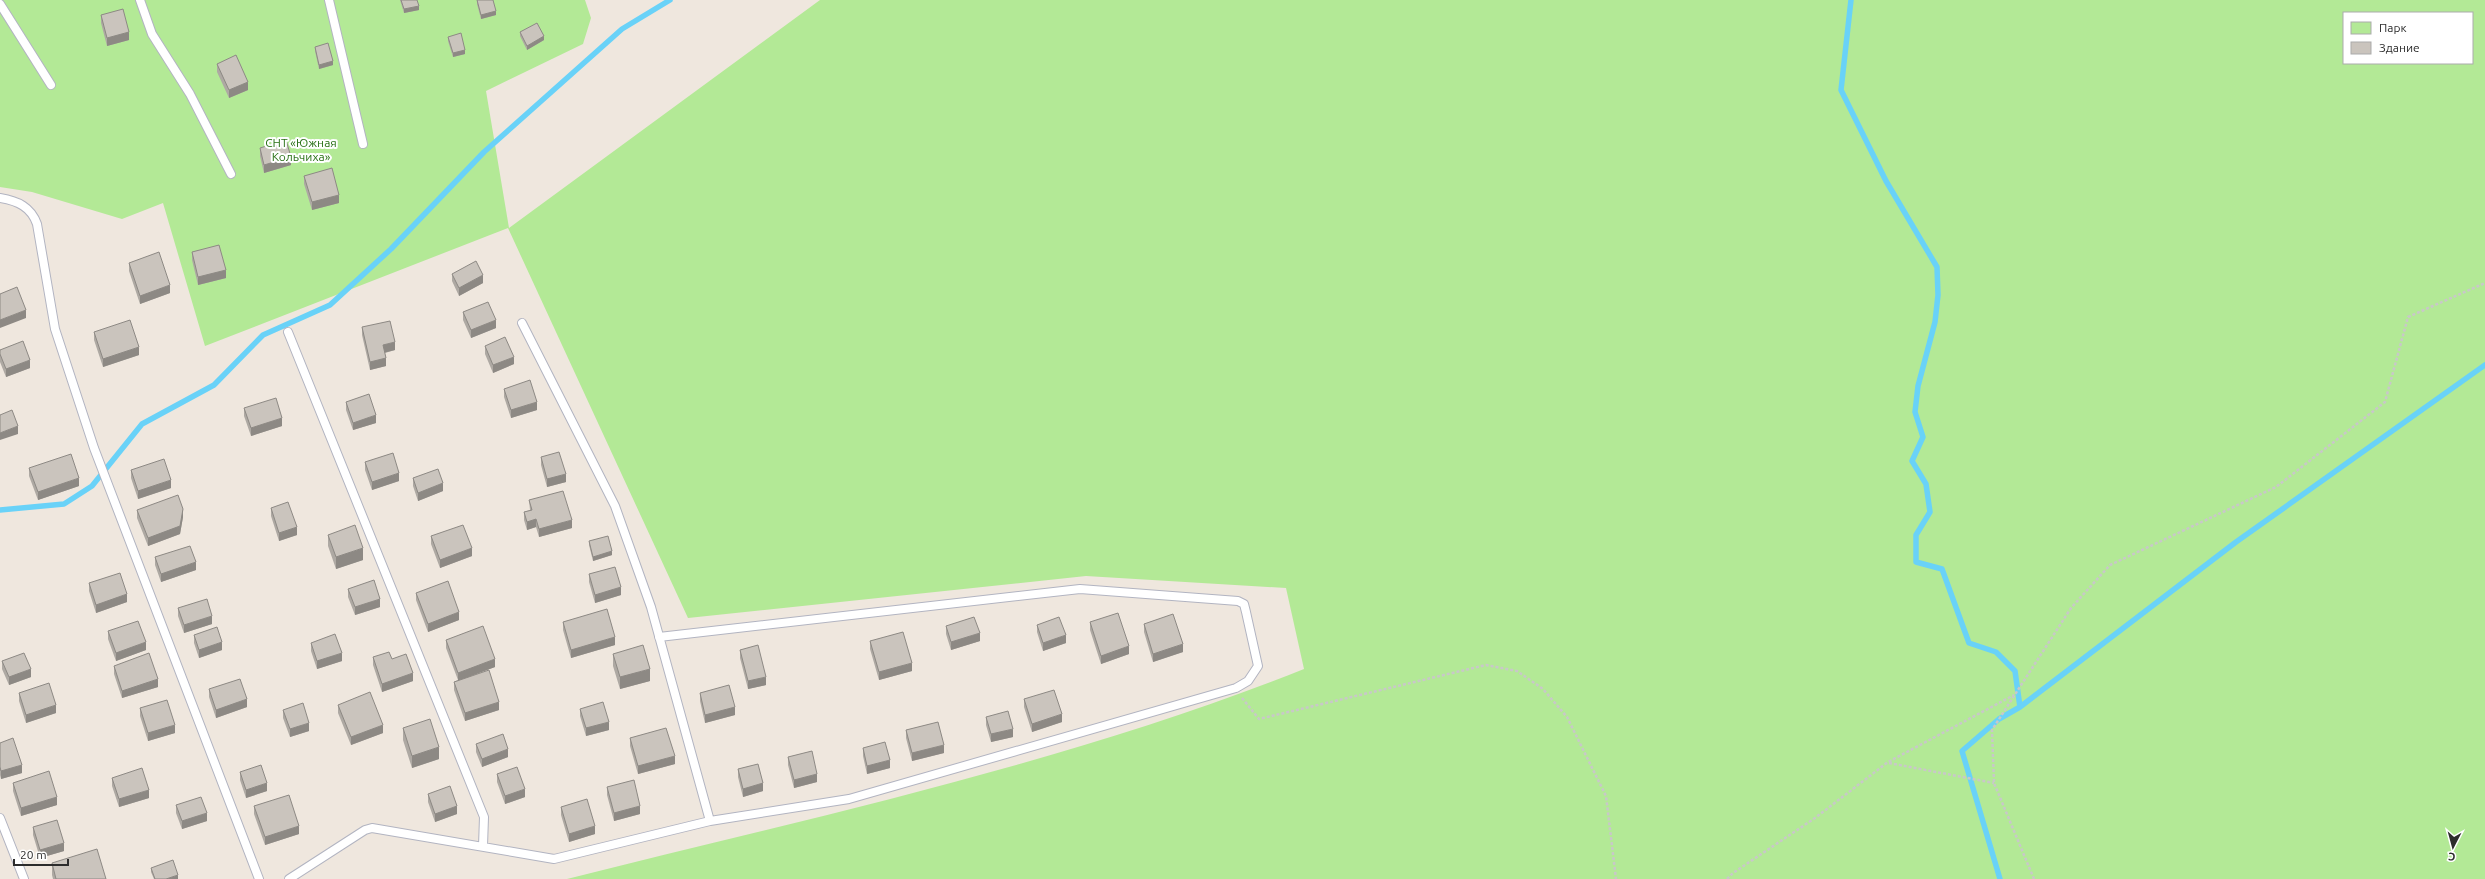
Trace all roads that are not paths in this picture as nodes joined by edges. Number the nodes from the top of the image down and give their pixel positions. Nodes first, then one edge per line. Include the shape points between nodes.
1 (140, 0) edge
2 (329, 0) edge
3 (0, 4) edge
4 (51, 85) dead end
5 (363, 144) dead end
6 (231, 174) dead end
7 (0, 198) edge
8 (522, 323) dead end
9 (288, 332) dead end
10 (659, 637) junction
11 (0, 818) edge
12 (710, 821) junction
13 (483, 846) junction
14 (24, 879) edge
15 (259, 879) edge
16 (289, 879) edge

1 - 6 lane via 152,34 194,100
2 - 5 lane
3 - 4 lane
7 - 15 lane via 23,205 33,213 55,329 94,448
8 - 10 lane via 615,506 651,606
9 - 13 lane via 484,817
10 - 12 lane
10 - 12 lane via 1080,589 1230,599 1244,604 1258,660 1255,674 1236,688 849,799
11 - 14 lane
12 - 13 lane via 554,859
13 - 16 lane via 372,828

